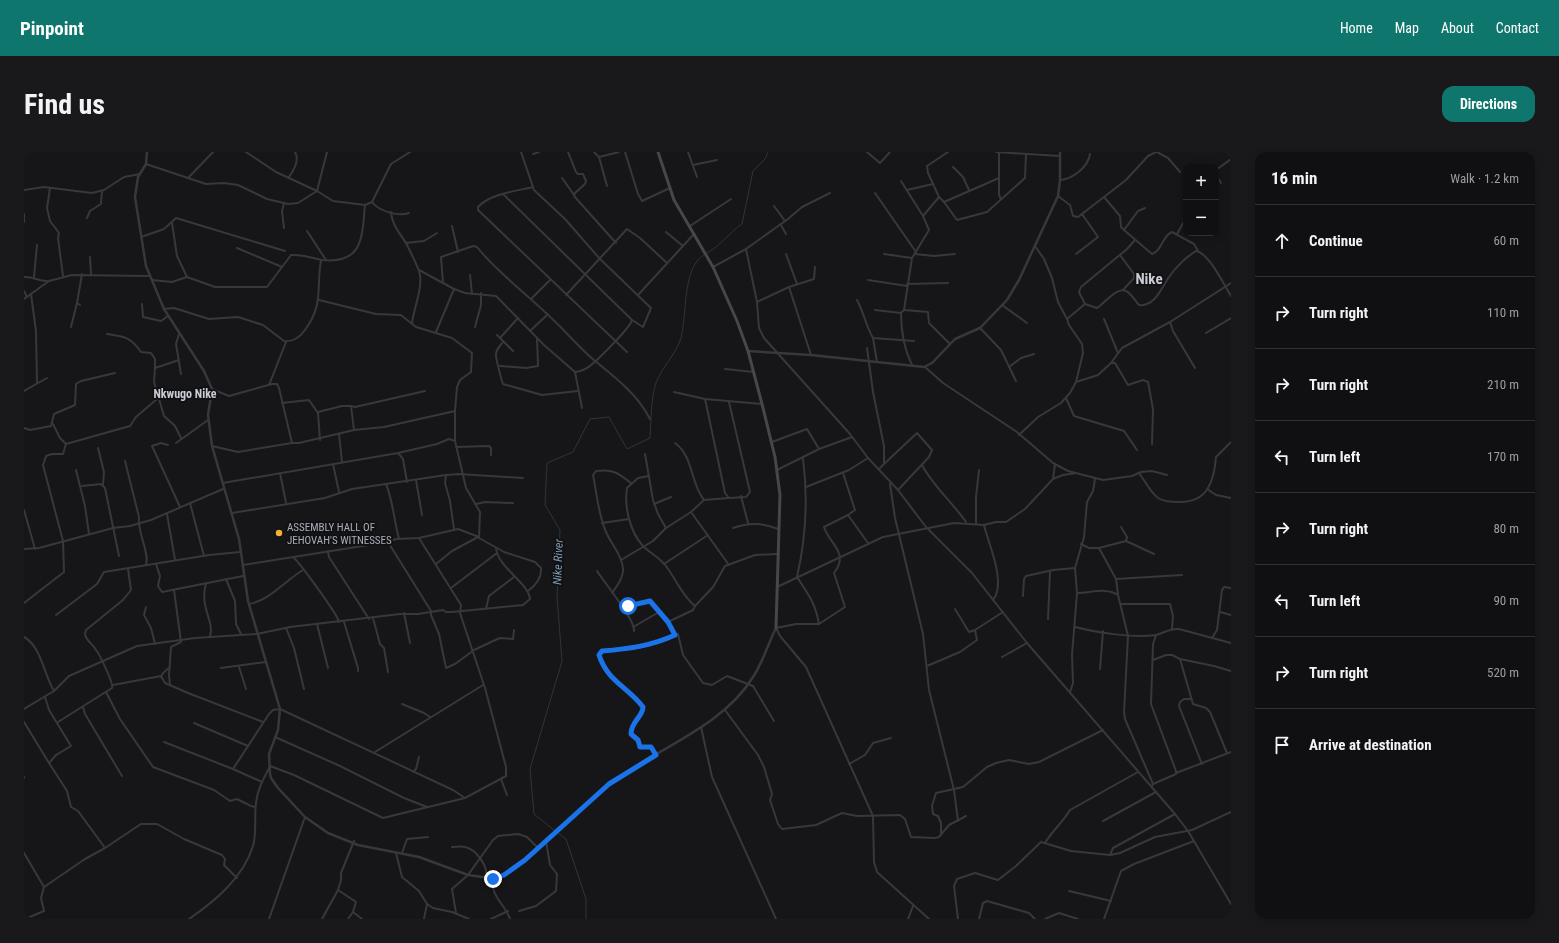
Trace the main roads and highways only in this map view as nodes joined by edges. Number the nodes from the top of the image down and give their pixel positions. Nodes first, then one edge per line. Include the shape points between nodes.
1 (27, 152) edge
2 (658, 152) edge
3 (24, 154) edge
4 (776, 628) road end

1 - 3 main road
2 - 4 main road via 670,188 713,267 737,322 754,372 772,442 780,495

